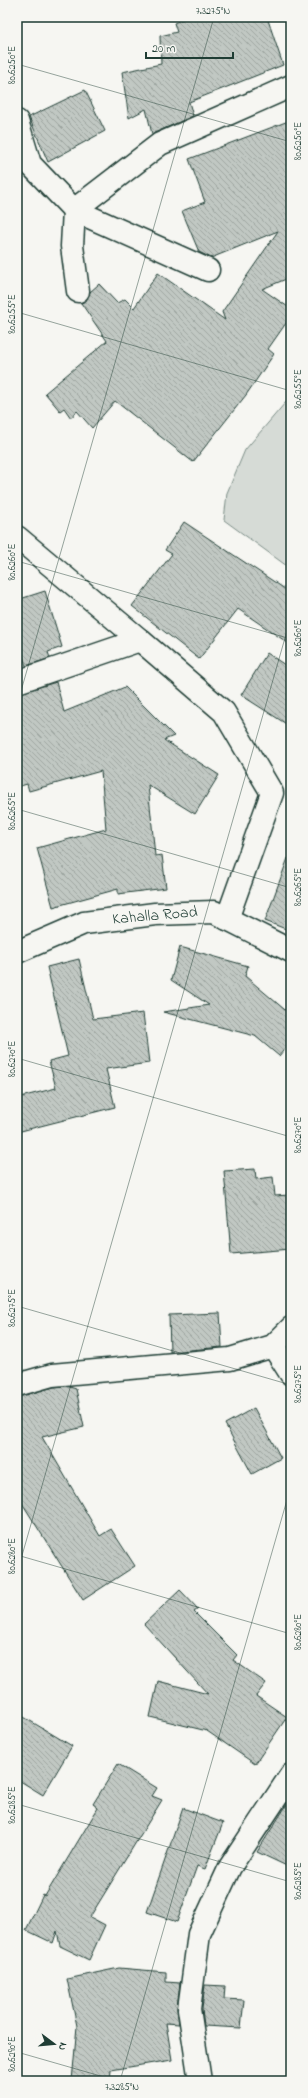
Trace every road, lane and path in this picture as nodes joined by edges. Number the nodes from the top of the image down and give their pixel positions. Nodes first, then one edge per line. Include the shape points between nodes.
1 (291, 86) edge
2 (17, 120) edge
3 (74, 210) junction
4 (208, 270) dead end
5 (78, 291) dead end
6 (17, 537) edge
7 (140, 640) junction
8 (17, 682) edge
9 (227, 919) junction
10 (291, 951) edge
11 (17, 952) edge
12 (291, 1328) edge
13 (273, 1346) junction
14 (291, 1374) edge
15 (17, 1385) edge
16 (291, 1775) edge
17 (200, 2081) edge

1 - 3 street via 160,144
2 - 3 street via 30,164
3 - 4 street
3 - 5 street via 72,246
6 - 7 street
7 - 8 street
7 - 9 street via 224,712 272,793
9 - 10 street, Kahalla Road
9 - 11 street, Kahalla Road via 214,912 155,914 84,923
12 - 13 street
13 - 14 street
13 - 15 street via 230,1359 52,1375
16 - 17 street via 230,1867 199,1934 189,2009

